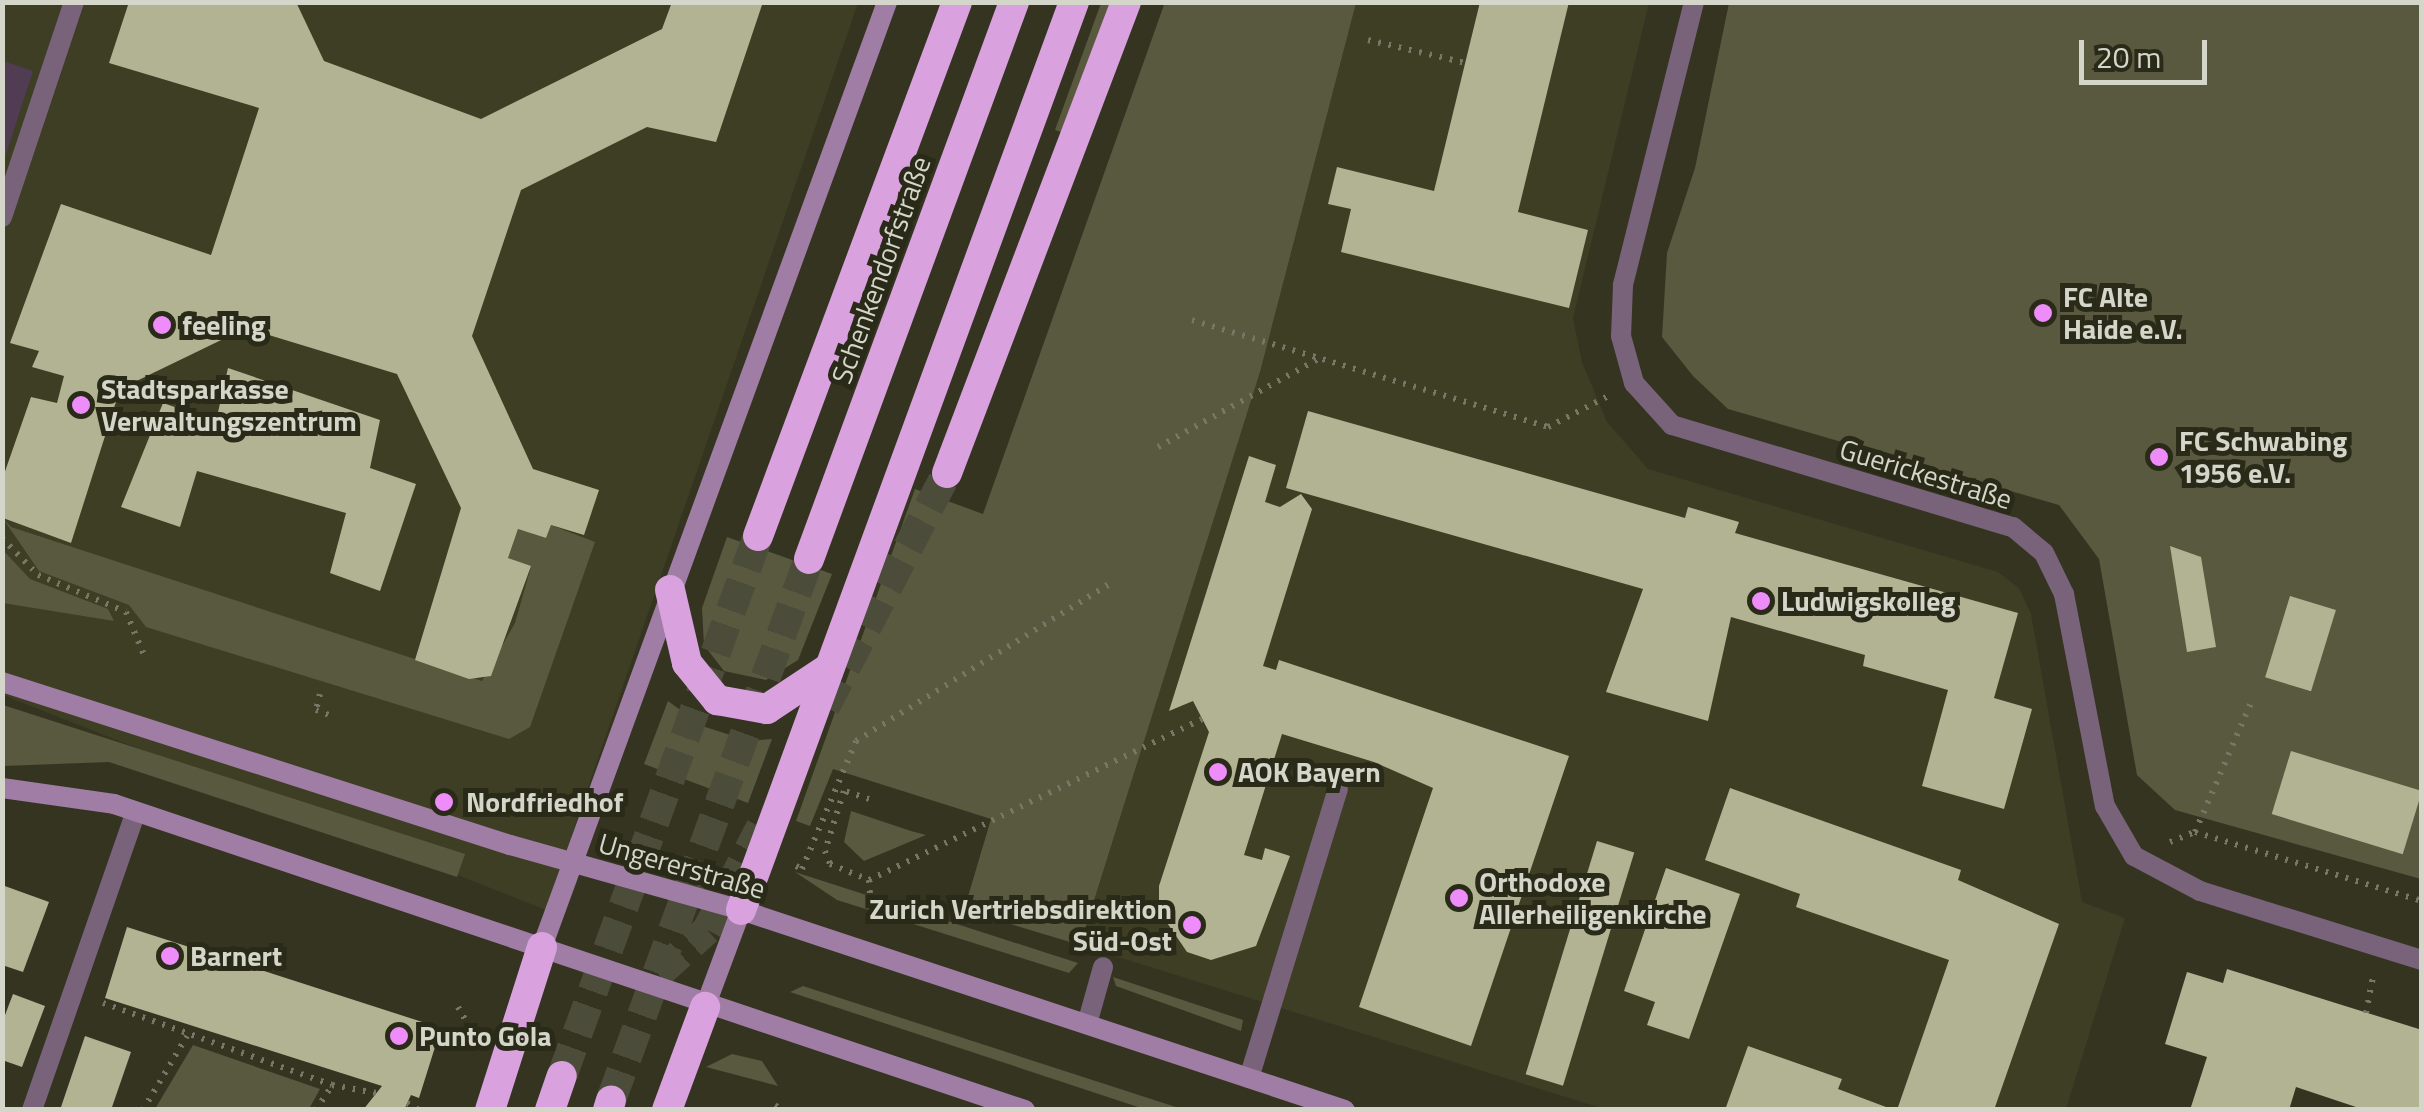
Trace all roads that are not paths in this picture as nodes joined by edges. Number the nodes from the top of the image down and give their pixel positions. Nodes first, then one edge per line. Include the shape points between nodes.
1 (74, 2) edge
2 (887, 2) edge
3 (957, 2) edge
4 (1014, 2) edge
5 (1074, 2) edge
6 (1126, 2) edge
7 (1694, 2) edge
8 (2, 217) edge
9 (946, 473) tunnel mouth
10 (758, 536) tunnel mouth
11 (808, 559) tunnel mouth
12 (670, 590) junction
13 (828, 668) junction
14 (2, 682) edge
15 (2, 788) edge
16 (1338, 789) dead end
17 (136, 812) junction
18 (570, 862) junction
19 (740, 910) junction
20 (542, 948) junction
21 (2422, 960) edge
22 (1103, 967) dead end
23 (705, 1007) junction
24 (1086, 1024) junction
25 (562, 1076) tunnel mouth
26 (1249, 1078) junction
27 (32, 1110) edge
28 (490, 1110) edge
29 (550, 1110) edge
30 (667, 1110) edge
31 (1025, 1110) edge
32 (1345, 1110) edge

1 - 8 street
2 - 12 main road
3 - 10 highway, Schenkendorfstraße
4 - 11 highway, Schenkendorfstraße
5 - 13 highway
6 - 9 highway
7 - 21 street, Guerickestraße via 1623,286 1620,336 1634,383 1672,425 2012,527 2044,553 2064,594 2105,806 2134,856 2200,892
12 - 13 highway via 686,662 717,700 767,709 804,691
12 - 18 main road
13 - 19 highway
14 - 18 main road, Ungererstraße
15 - 17 main road
16 - 26 street
17 - 20 main road
17 - 27 street
18 - 19 main road, Ungererstraße
18 - 20 main road
19 - 23 main road
19 - 24 main road, Ungererstraße
20 - 23 main road
20 - 28 highway
22 - 24 street
23 - 30 highway
23 - 31 main road
24 - 26 main road, Ungererstraße
25 - 29 highway
26 - 32 main road, Ungererstraße

